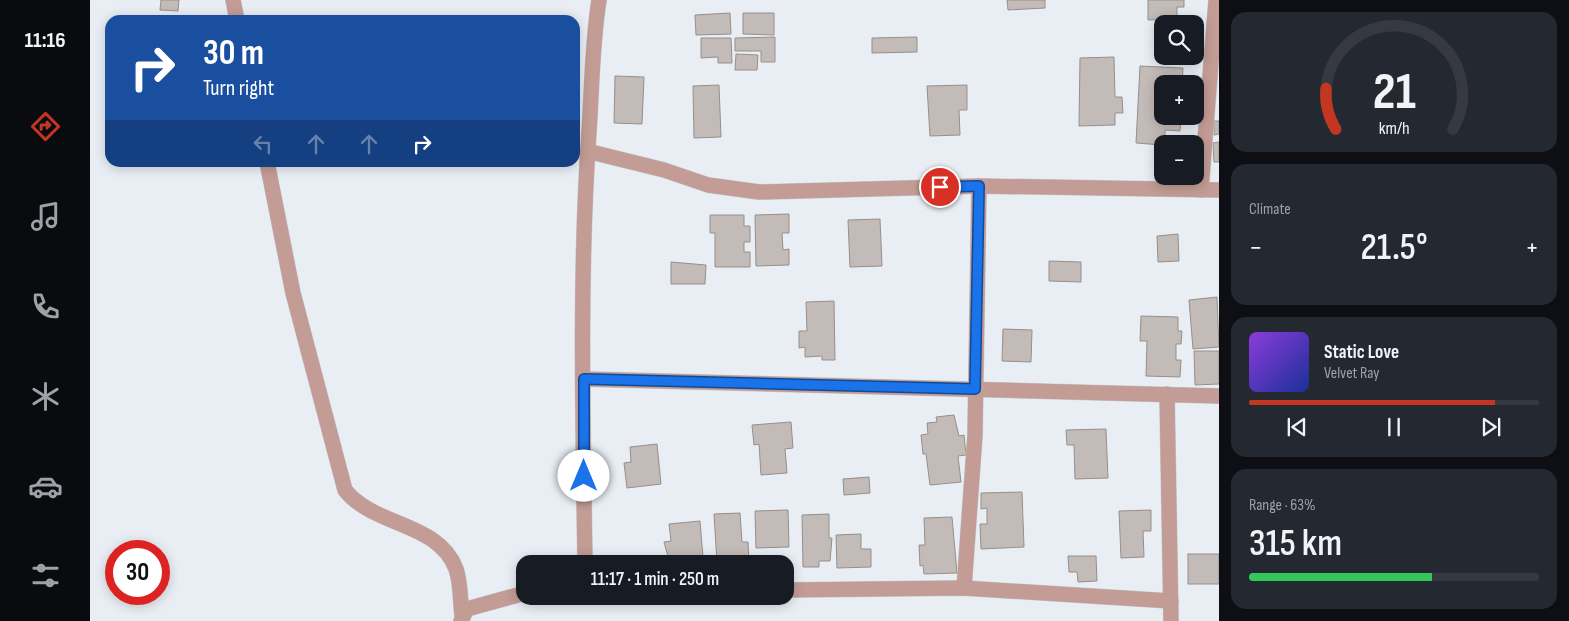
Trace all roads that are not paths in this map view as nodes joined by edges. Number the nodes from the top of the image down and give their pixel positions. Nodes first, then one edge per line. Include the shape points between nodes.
1 (233, 0) edge
2 (599, 0) edge
3 (1216, 0) edge
4 (237, 15) edge
5 (587, 151) junction
6 (268, 167) edge
7 (979, 186) junction
8 (1201, 190) junction
9 (1219, 190) edge
10 (584, 379) junction
11 (975, 389) junction
12 (1167, 394) junction
13 (1219, 396) edge
14 (585, 555) edge
15 (964, 588) junction
16 (794, 590) edge
17 (516, 595) edge
18 (1171, 601) junction
19 (462, 618) edge
20 (1171, 621) edge

1 - 4 street
2 - 5 street via 593,37
3 - 8 street
5 - 7 street via 664,170 708,185 759,192
5 - 10 street
6 - 19 street via 293,293 345,490 362,507 424,534 441,545 456,570
7 - 8 street
7 - 11 street
8 - 9 street
10 - 11 street
10 - 14 street
11 - 12 street
11 - 15 street via 975,435
12 - 13 street
12 - 18 street
15 - 16 street
15 - 18 street
17 - 19 street via 467,609
18 - 20 street

